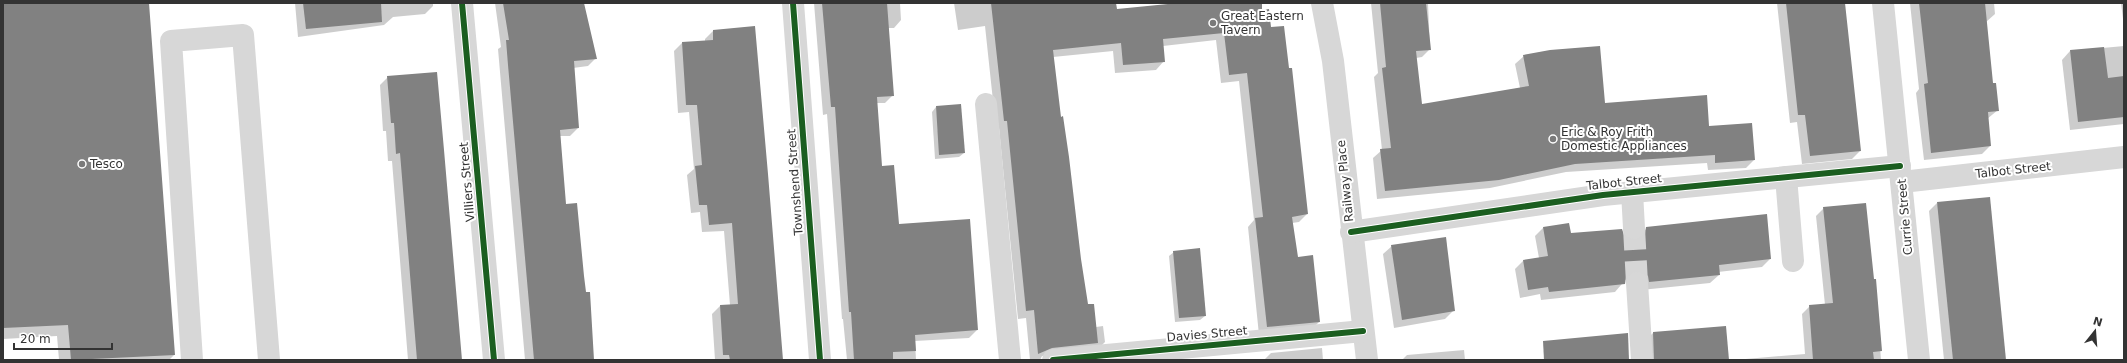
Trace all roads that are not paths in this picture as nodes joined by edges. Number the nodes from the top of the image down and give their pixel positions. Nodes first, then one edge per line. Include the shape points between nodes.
1 (462, 3) edge
2 (793, 3) edge
3 (1322, 3) edge
4 (1883, 3) edge
5 (986, 104) dead end
6 (2124, 157) edge
7 (1901, 174) junction
8 (1786, 177) junction
9 (1632, 192) junction
10 (1634, 228) tunnel mouth
11 (1351, 232) junction
12 (1793, 261) dead end
13 (1637, 283) tunnel mouth
14 (1364, 331) junction
15 (192, 360) edge
16 (269, 360) edge
17 (494, 360) edge
18 (820, 360) edge
19 (1010, 360) edge
20 (1052, 360) edge
21 (1367, 360) edge
22 (1642, 360) edge
23 (1919, 360) edge

1 - 17 street, Villiers Street
2 - 18 street, Townshend Street
3 - 11 street, Railway Place via 1333,61
4 - 7 street, Currie Street
5 - 19 street
6 - 7 street, Talbot Street
7 - 8 street, Talbot Street
7 - 23 street, Currie Street
8 - 9 street, Talbot Street
8 - 12 street
9 - 10 street
9 - 11 street, Talbot Street
11 - 14 street, Railway Place
13 - 22 street
14 - 20 street, Davies Street
14 - 21 street, Railway Place
15 - 16 street via 170,41 243,35

